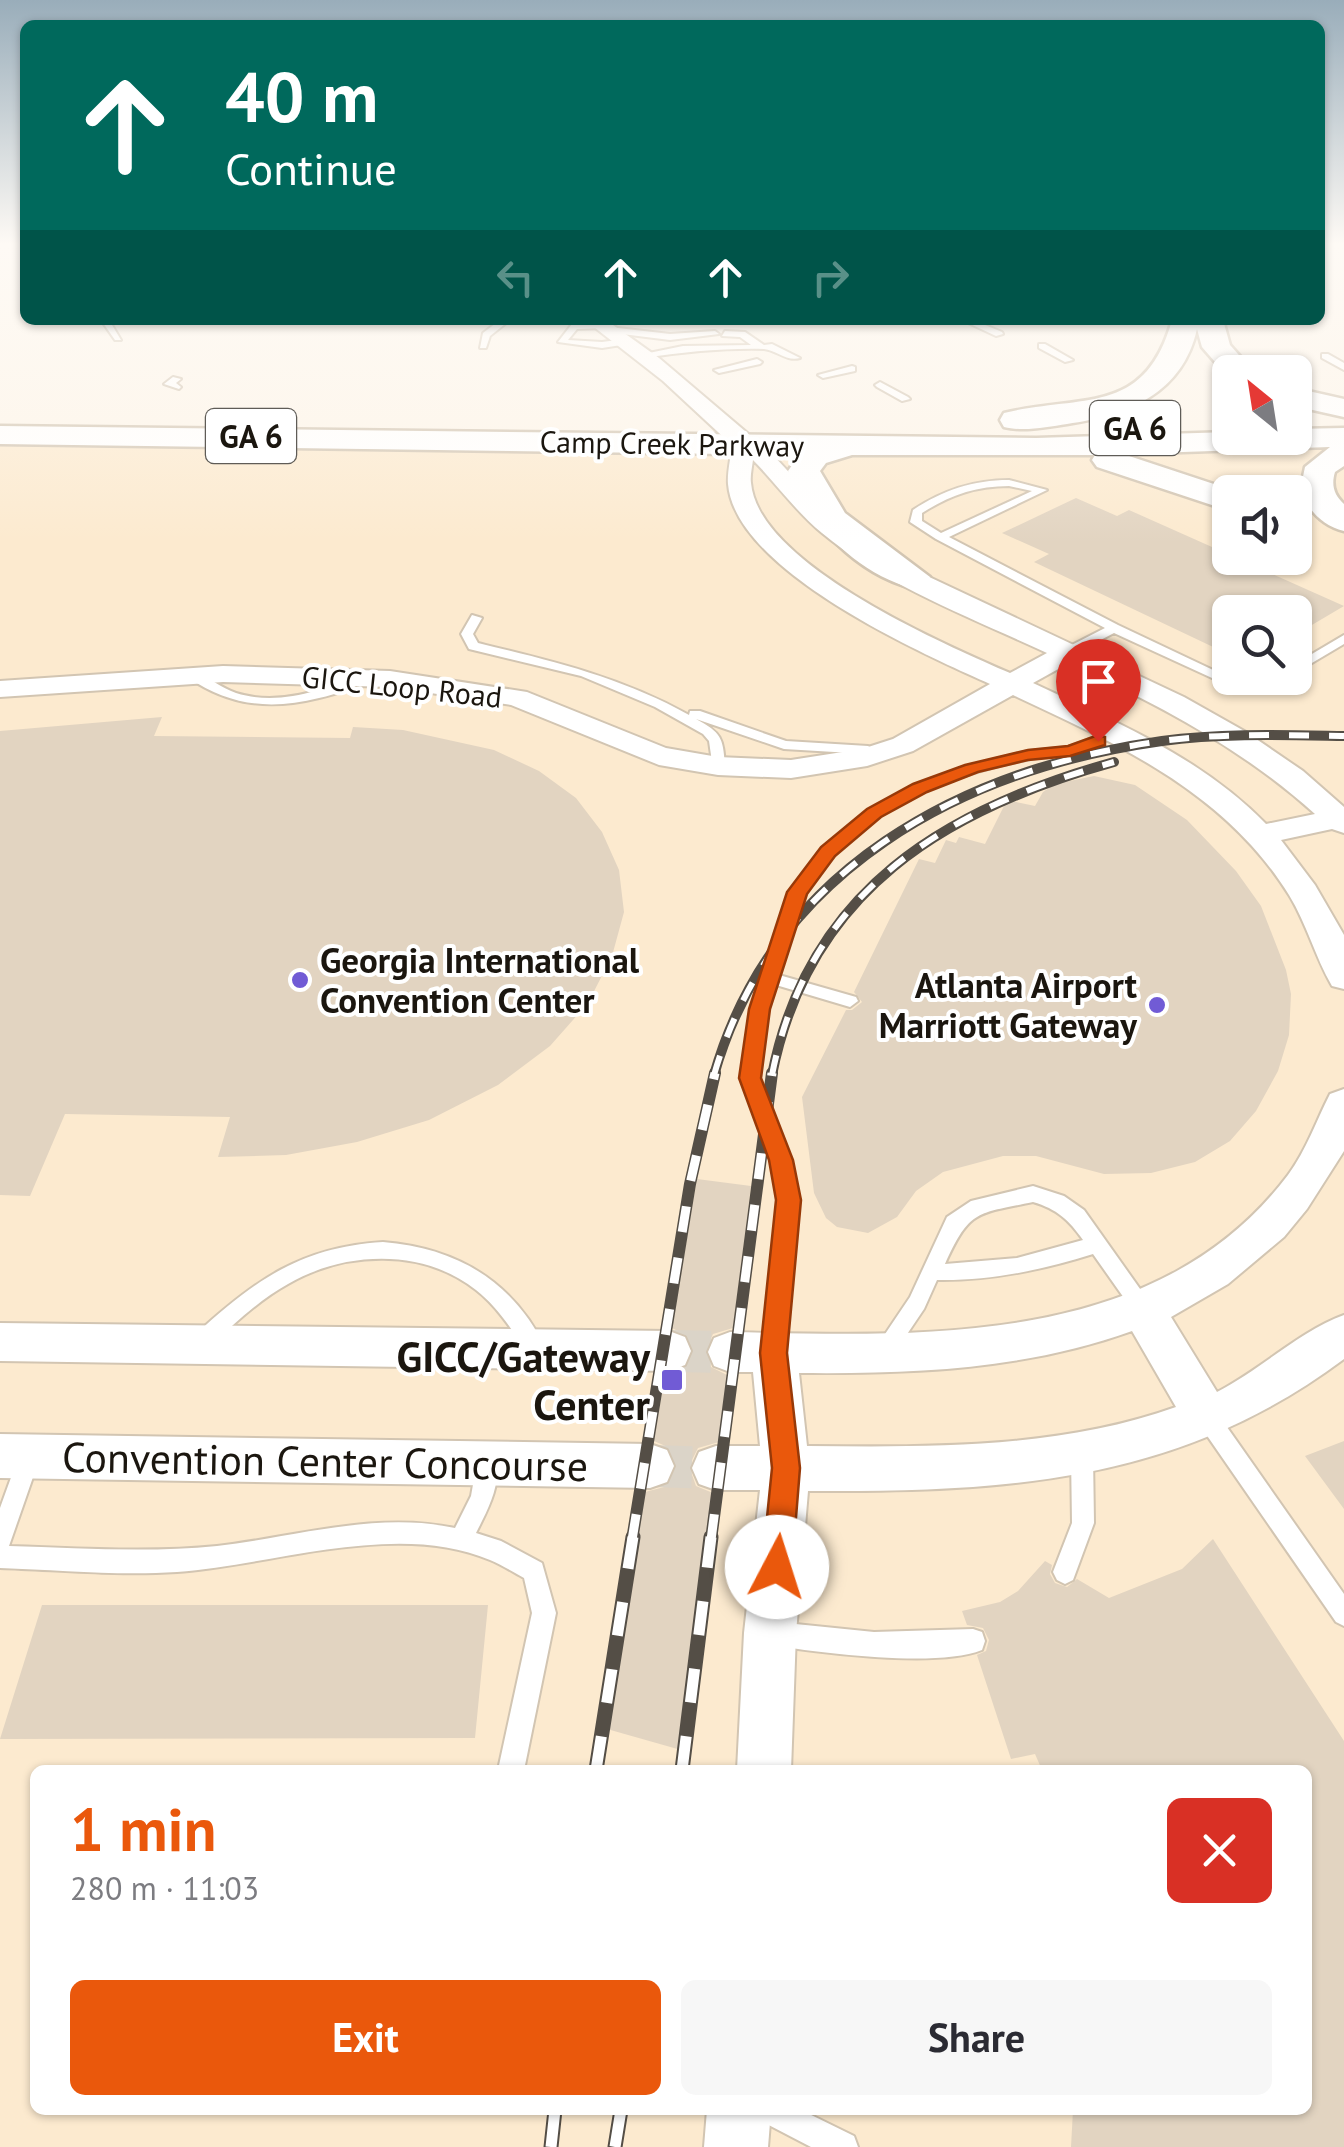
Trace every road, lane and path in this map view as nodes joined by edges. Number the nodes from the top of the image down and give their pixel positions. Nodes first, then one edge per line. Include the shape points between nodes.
1 (578, 343) edge
2 (620, 343) edge
3 (633, 343) edge
4 (639, 343) edge
5 (751, 343) edge
6 (759, 343) edge
7 (1179, 343) edge
8 (1042, 346) dead end
9 (1029, 350) dead end
10 (1325, 356) dead end
11 (795, 358) dead end
12 (1068, 360) dead end
13 (757, 362) dead end
14 (1054, 363) dead end
15 (1344, 367) edge
16 (852, 368) dead end
17 (719, 370) dead end
18 (823, 375) dead end
19 (880, 386) dead end
20 (906, 399) dead end
21 (1312, 401) edge
22 (1344, 408) edge
23 (0, 421) edge
24 (1344, 422) edge
25 (1312, 424) edge
26 (1212, 427) edge
27 (734, 434) junction
28 (0, 436) edge
29 (867, 436) junction
30 (1344, 437) edge
31 (1036, 448) junction
32 (1344, 452) edge
33 (1212, 495) edge
34 (1344, 522) edge
35 (1312, 530) edge
36 (940, 537) junction
37 (1344, 542) edge
38 (912, 577) junction
39 (476, 618) dead end
40 (1114, 628) junction
41 (1344, 639) edge
42 (1066, 652) junction
43 (1312, 659) edge
44 (1212, 673) edge
45 (1010, 684) junction
46 (622, 686) junction
47 (0, 688) edge
48 (1112, 731) junction
49 (904, 745) junction
50 (718, 766) junction
51 (1342, 819) edge
52 (1260, 835) junction
53 (1344, 977) edge
54 (771, 978) junction
55 (850, 1001) dead end
56 (1344, 1107) edge
57 (1097, 1244) junction
58 (934, 1272) junction
59 (1143, 1310) junction
60 (1344, 1334) edge
61 (0, 1342) edge
62 (198, 1344) junction
63 (536, 1349) junction
64 (669, 1351) tunnel mouth
65 (752, 1352) junction
66 (883, 1354) junction
67 (1208, 1417) junction
68 (1082, 1454) junction
69 (15, 1456) edge
70 (486, 1463) junction
71 (650, 1466) tunnel mouth
72 (716, 1468) tunnel mouth
73 (786, 1468) junction
74 (462, 1537) junction
75 (0, 1540) edge
76 (0, 1556) edge
77 (1064, 1572) dead end
78 (1344, 1614) edge
79 (770, 1633) junction
80 (973, 1641) dead end
81 (512, 1765) edge
82 (764, 1765) edge
83 (739, 2115) edge
84 (779, 2115) edge
85 (736, 2147) edge
86 (843, 2147) edge

1 - 2 lane
3 - 27 street
4 - 5 lane via 716,356
6 - 11 lane
7 - 29 main road via 1165,372 1115,402
8 - 12 lane
9 - 14 lane
10 - 15 lane
13 - 17 lane
16 - 18 lane
19 - 20 lane
21 - 22 main road
23 - 27 main road, Camp Creek Parkway / GA 6
24 - 25 main road
26 - 29 main road, Camp Creek Parkway / GA 6
27 - 28 main road, Camp Creek Parkway / GA 6
27 - 29 main road, Camp Creek Parkway / GA 6
27 - 38 street via 819,521
27 - 45 street via 751,512 801,570 880,622
29 - 31 main road, Camp Creek Parkway / GA 6
29 - 38 main road via 814,456 806,480 847,534
30 - 31 main road, Camp Creek Parkway / GA 6
31 - 33 main road via 1123,464
32 - 34 main road via 1321,467 1315,488
35 - 37 main road
36 - 36 lane via 916,522 928,504 984,482 1042,490
36 - 40 lane
38 - 42 street
39 - 46 lane via 467,634 474,646
40 - 42 lane
40 - 44 lane
41 - 43 lane
42 - 45 street, GICC Loop Road
42 - 51 street via 1230,736
45 - 48 street
45 - 49 street, GICC Loop Road
46 - 49 lane via 784,745 844,752
46 - 50 lane via 708,730
47 - 50 street, GICC Loop Road via 194,675 436,683 516,698 659,756
48 - 52 street via 1198,781
48 - 54 lane via 1070,751 972,768 874,813 828,852 797,892
49 - 50 street, GICC Loop Road via 829,765
51 - 52 street
52 - 53 street via 1313,904
54 - 55 lane
54 - 65 lane via 750,1078 781,1160 788,1200
56 - 59 street via 1322,1158 1250,1245
57 - 58 lane via 998,1270
57 - 58 lane via 1058,1201 1033,1194 978,1206 954,1223
57 - 59 lane
58 - 66 lane
59 - 66 street via 1013,1345
59 - 67 street
60 - 67 street via 1293,1372
61 - 62 street
62 - 63 street
62 - 63 lane via 283,1276 334,1256 386,1249 440,1260 480,1282
63 - 64 street
65 - 66 street
65 - 73 street
67 - 68 street
67 - 78 lane
68 - 73 street via 968,1468
68 - 77 lane via 1083,1523
69 - 70 street, Convention Center Concourse
69 - 75 lane
70 - 71 street, Convention Center Concourse
70 - 74 lane via 482,1498
72 - 73 street
73 - 79 street
74 - 76 lane via 346,1534 176,1561
74 - 81 lane via 508,1552 534,1571 544,1613
79 - 80 lane via 874,1645
79 - 82 street
83 - 85 street
84 - 86 lane

